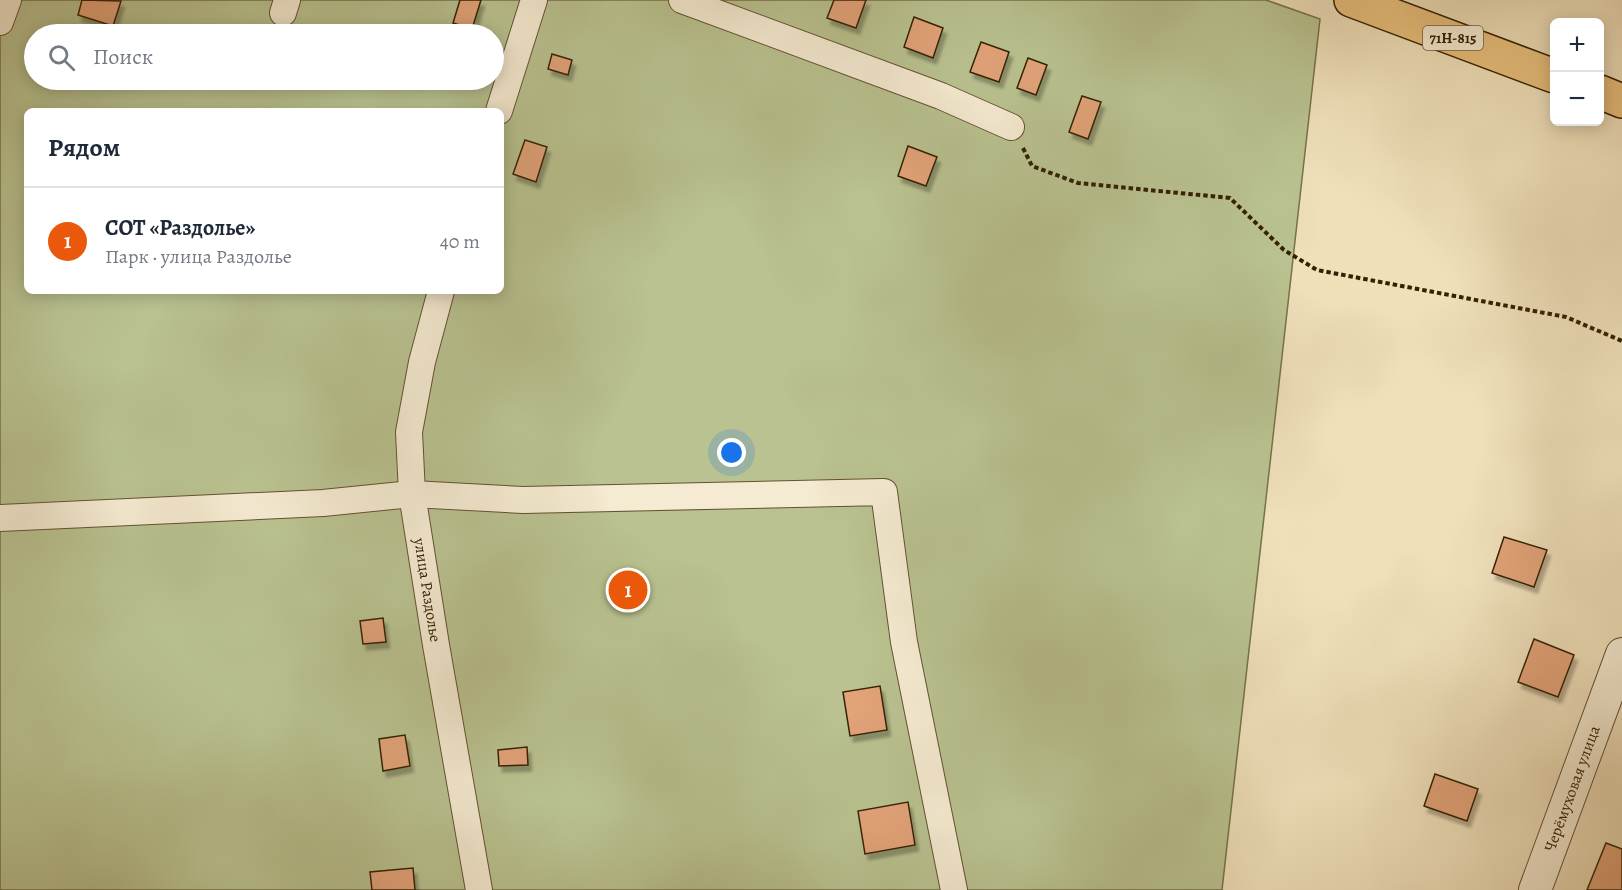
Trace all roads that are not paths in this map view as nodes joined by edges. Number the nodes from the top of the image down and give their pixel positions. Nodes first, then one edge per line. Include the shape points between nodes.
1 (8, 0) edge
2 (534, 0) edge
3 (682, 0) edge
4 (1352, 0) edge
5 (0, 22) edge
6 (1550, 74) edge
7 (1604, 94) edge
8 (1622, 101) edge
9 (500, 108) edge
10 (1011, 127) road end
11 (440, 294) edge
12 (412, 494) junction
13 (0, 518) edge
14 (1622, 654) edge
15 (479, 890) edge
16 (954, 890) edge
17 (1535, 890) edge

1 - 5 street
2 - 9 street
3 - 10 street via 941,96
4 - 6 main road, 71Н-815
7 - 8 main road
11 - 12 street, улица Раздолье via 409,432
12 - 13 street via 323,503
12 - 15 street, улица Раздолье
12 - 16 street via 523,500 884,492 904,642
14 - 17 street, Черёмуховая улица

